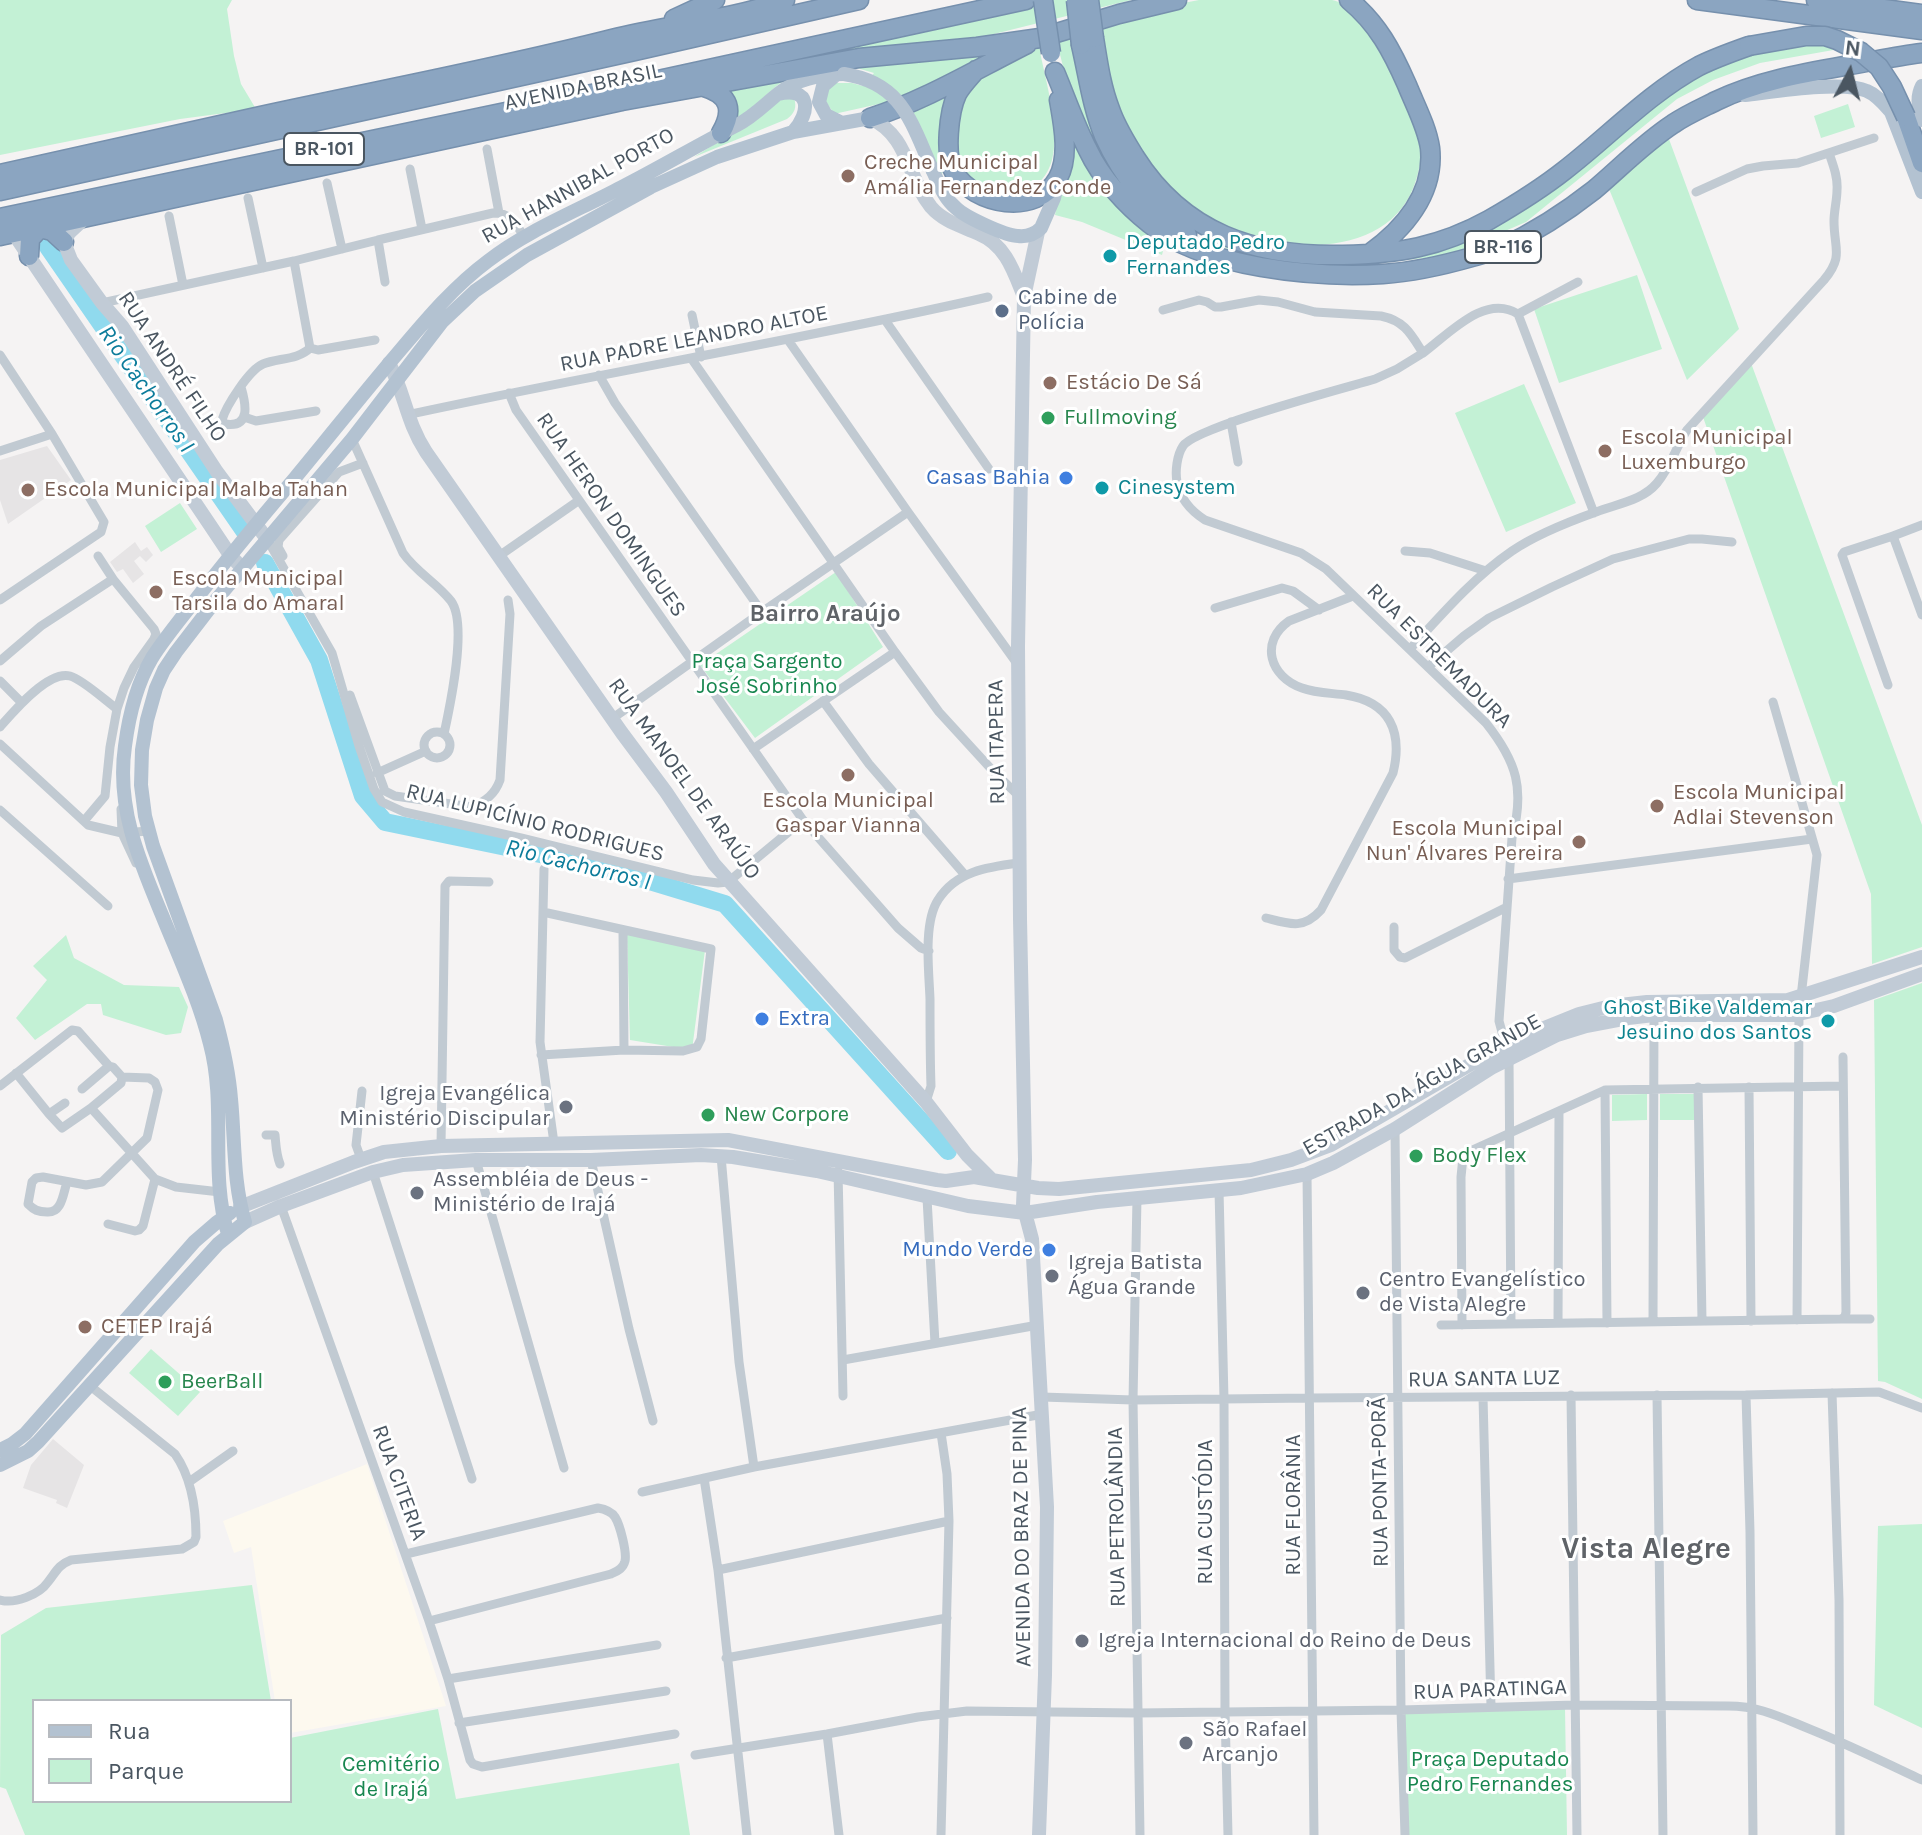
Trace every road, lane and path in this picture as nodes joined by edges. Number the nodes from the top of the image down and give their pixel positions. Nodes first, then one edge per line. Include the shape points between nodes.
1 (715, 0) edge
2 (785, 0) edge
3 (859, 0) edge
4 (1026, 0) edge
5 (1043, 0) edge
6 (1076, 0) edge
7 (1089, 0) edge
8 (1177, 0) edge
9 (1349, 0) edge
10 (1697, 0) edge
11 (1816, 0) edge
12 (1922, 14) edge
13 (1922, 30) edge
14 (629, 35) junction
15 (1088, 42) junction
16 (1922, 53) edge
17 (1049, 54) junction
18 (484, 69) junction
19 (976, 70) junction
20 (841, 74) junction
21 (649, 82) junction
22 (704, 87) junction
23 (1920, 93) edge
24 (777, 94) junction
25 (1725, 97) junction
26 (421, 99) junction
27 (592, 108) junction
28 (870, 118) junction
29 (1914, 118) edge
30 (842, 123) junction
31 (793, 132) junction
32 (721, 133) junction
33 (1874, 138) dead end
34 (487, 149) dead end
35 (1829, 153) junction
36 (680, 154) junction
37 (1922, 163) edge
38 (410, 169) dead end
39 (0, 174) edge
40 (1059, 177) junction
41 (327, 183) dead end
42 (651, 187) junction
43 (0, 191) edge
44 (1696, 192) dead end
45 (1922, 192) edge
46 (248, 198) dead end
47 (499, 213) junction
48 (169, 216) dead end
49 (0, 218) edge
50 (84, 219) junction
51 (40, 228) junction
52 (422, 229) junction
53 (1038, 232) junction
54 (7, 235) edge
55 (524, 237) junction
56 (63, 240) junction
57 (378, 240) junction
58 (342, 249) junction
59 (1369, 254) junction
60 (29, 256) junction
61 (294, 261) junction
62 (1240, 262) junction
63 (263, 268) junction
64 (385, 282) dead end
65 (1578, 282) dead end
66 (183, 285) junction
67 (988, 297) dead end
68 (1024, 297) junction
69 (102, 303) junction
70 (1163, 310) dead end
71 (692, 315) dead end
72 (1520, 317) junction
73 (885, 320) junction
74 (375, 340) dead end
75 (788, 340) junction
76 (310, 348) junction
77 (1423, 353) junction
78 (0, 355) edge
79 (696, 358) junction
80 (389, 363) junction
81 (599, 375) junction
82 (377, 378) junction
83 (394, 385) junction
84 (241, 387) junction
85 (509, 393) junction
86 (405, 408) junction
87 (316, 411) dead end
88 (244, 417) junction
89 (1231, 422) junction
90 (52, 434) junction
91 (352, 439) junction
92 (0, 451) edge
93 (1238, 462) dead end
94 (363, 463) junction
95 (989, 469) dead end
96 (578, 501) junction
97 (908, 512) junction
98 (1594, 513) junction
99 (256, 523) junction
100 (1922, 525) edge
101 (1893, 536) junction
102 (267, 539) junction
103 (1732, 542) dead end
104 (1405, 551) dead end
105 (230, 555) junction
106 (98, 556) dead end
107 (499, 556) junction
108 (834, 564) junction
109 (243, 569) junction
110 (1486, 571) junction
111 (113, 579) junction
112 (1353, 596) junction
113 (0, 600) edge
114 (508, 600) dead end
115 (1215, 608) dead end
116 (1319, 610) junction
117 (762, 612) junction
118 (1922, 615) edge
119 (1410, 649) junction
120 (895, 652) junction
121 (0, 661) edge
122 (693, 662) junction
123 (1018, 665) junction
124 (1428, 667) junction
125 (0, 681) edge
126 (1888, 685) dead end
127 (823, 701) junction
128 (1773, 702) dead end
129 (22, 703) junction
130 (117, 709) junction
131 (613, 718) junction
132 (0, 727) edge
133 (444, 734) junction
134 (0, 744) edge
135 (753, 749) junction
136 (426, 751) junction
137 (377, 773) junction
138 (1020, 797) junction
139 (0, 810) edge
140 (803, 820) junction
141 (86, 823) junction
142 (124, 830) junction
143 (149, 831) junction
144 (1812, 839) junction
145 (1019, 863) junction
146 (544, 869) dead end
147 (965, 875) junction
148 (1508, 879) junction
149 (489, 882) dead end
150 (728, 882) junction
151 (108, 906) dead end
152 (1507, 907) junction
153 (543, 912) junction
154 (1266, 918) dead end
155 (1394, 927) dead end
156 (623, 930) junction
157 (929, 951) junction
158 (1922, 957) edge
159 (1922, 974) edge
160 (1801, 997) junction
161 (1799, 1014) junction
162 (1654, 1015) junction
163 (624, 1050) junction
164 (1506, 1052) junction
165 (541, 1055) junction
166 (1843, 1057) dead end
167 (109, 1066) junction
168 (16, 1073) junction
169 (122, 1077) junction
170 (0, 1086) edge
171 (1843, 1086) junction
172 (1698, 1087) junction
173 (1749, 1087) junction
174 (1653, 1088) junction
175 (1798, 1088) junction
176 (82, 1089) dead end
177 (1605, 1090) junction
178 (362, 1091) dead end
179 (926, 1102) junction
180 (65, 1103) dead end
181 (91, 1108) junction
182 (1559, 1111) junction
183 (49, 1114) junction
184 (1395, 1129) junction
185 (1509, 1133) junction
186 (266, 1135) dead end
187 (554, 1143) junction
188 (441, 1146) junction
189 (132, 1153) junction
190 (967, 1155) junction
191 (721, 1156) junction
192 (786, 1158) junction
193 (361, 1159) junction
194 (476, 1160) junction
195 (591, 1160) junction
196 (280, 1164) dead end
197 (838, 1169) junction
198 (373, 1172) junction
199 (1307, 1174) junction
200 (963, 1178) junction
201 (155, 1179) junction
202 (992, 1179) junction
203 (67, 1182) junction
204 (1016, 1184) junction
205 (1219, 1190) junction
206 (220, 1192) junction
207 (927, 1198) junction
208 (1137, 1198) junction
209 (244, 1200) junction
210 (281, 1206) junction
211 (968, 1206) junction
212 (1041, 1212) junction
213 (1025, 1213) junction
214 (223, 1217) junction
215 (245, 1222) junction
216 (108, 1224) dead end
217 (228, 1234) junction
218 (1032, 1239) junction
219 (1843, 1316) junction
220 (1870, 1319) dead end
221 (1797, 1320) junction
222 (1702, 1321) junction
223 (1751, 1321) junction
224 (1653, 1322) junction
225 (1558, 1323) junction
226 (1607, 1323) junction
227 (1511, 1324) junction
228 (1038, 1325) junction
229 (1441, 1325) dead end
230 (1462, 1325) junction
231 (935, 1343) junction
232 (843, 1360) junction
233 (89, 1385) junction
234 (1832, 1393) junction
235 (1571, 1395) junction
236 (1657, 1395) junction
237 (1746, 1395) junction
238 (843, 1396) dead end
239 (1042, 1397) junction
240 (1483, 1397) junction
241 (1311, 1398) junction
242 (1397, 1398) junction
243 (1224, 1399) junction
244 (1133, 1400) junction
245 (1922, 1408) edge
246 (1043, 1414) junction
247 (653, 1421) dead end
248 (941, 1433) junction
249 (0, 1450) edge
250 (233, 1451) dead end
251 (0, 1465) edge
252 (754, 1467) junction
253 (564, 1468) dead end
254 (704, 1478) junction
255 (472, 1479) dead end
256 (189, 1482) junction
257 (642, 1492) dead end
258 (949, 1521) junction
259 (406, 1554) junction
260 (718, 1570) junction
261 (0, 1600) edge
262 (947, 1618) junction
263 (429, 1621) junction
264 (657, 1645) dead end
265 (726, 1658) junction
266 (448, 1679) junction
267 (666, 1691) dead end
268 (1662, 1704) junction
269 (1575, 1705) junction
270 (1491, 1707) junction
271 (1750, 1707) junction
272 (1313, 1710) junction
273 (1401, 1710) junction
274 (1044, 1711) junction
275 (1225, 1711) junction
276 (1137, 1713) junction
277 (944, 1714) junction
278 (459, 1723) junction
279 (675, 1734) dead end
280 (827, 1734) junction
281 (1839, 1741) junction
282 (738, 1747) junction
283 (695, 1755) dead end
284 (1922, 1780) edge
285 (747, 1835) edge
286 (839, 1835) edge
287 (941, 1835) edge
288 (1039, 1835) edge
289 (1140, 1835) edge
290 (1228, 1835) edge
291 (1314, 1835) edge
292 (1405, 1835) edge
293 (1577, 1835) edge
294 (1663, 1835) edge
295 (1753, 1835) edge
296 (1840, 1835) edge

1 - 14 highway
2 - 14 highway, AVENIDA BRASIL / BR-101
3 - 26 highway, AVENIDA BRASIL / BR-101
4 - 21 highway, AVENIDA BRASIL / BR-101
5 - 17 highway, bridge
6 - 15 highway, BR-116, bridge
7 - 15 highway, bridge
8 - 17 highway, AVENIDA BRASIL / BR-101 via 1119,14
9 - 59 highway via 1385,42 1430,147 1420,202 1389,240
10 - 13 highway
11 - 12 highway
14 - 18 highway, AVENIDA BRASIL / BR-101
15 - 59 highway via 1120,132 1146,174 1193,219 1272,251
15 - 62 highway, BR-116 via 1097,116 1143,198 1184,234
16 - 25 highway, BR-116 via 1815,71
17 - 19 highway
17 - 22 highway, AVENIDA BRASIL / BR-101 via 977,47 859,58
17 - 40 highway via 1062,113
17 - 62 highway via 1089,153 1135,211 1181,243
18 - 26 highway
18 - 39 highway, AVENIDA BRASIL / BR-101
19 - 28 highway via 902,108
19 - 40 highway via 954,103 948,150 954,171 983,196 1011,202 1035,199
20 - 24 main road, RUA HANNIBAL PORTO via 814,76
20 - 30 main road via 823,86 819,102 826,115
20 - 53 main road, RUA HANNIBAL PORTO, bridge via 872,81 894,97 945,195 962,213 1011,235
21 - 27 highway
21 - 49 highway, AVENIDA BRASIL / BR-101
22 - 27 highway, AVENIDA BRASIL / BR-101
22 - 32 highway via 727,103
23 - 29 main road
24 - 31 main road via 791,92 804,100 806,112
24 - 32 main road, RUA HANNIBAL PORTO
25 - 45 main road via 1844,87 1867,91 1891,112
25 - 62 highway, BR-116 via 1675,122 1592,191 1498,249 1446,265 1384,274 1282,270
26 - 43 highway, AVENIDA BRASIL / BR-101
27 - 50 highway, AVENIDA BRASIL / BR-101
28 - 30 main road, RUA HANNIBAL PORTO
28 - 68 street, RUA ITAPERA via 896,137 931,206 1000,249
29 - 37 highway
29 - 59 highway, bridge via 1879,67 1837,40 1806,36 1749,46 1669,85 1563,172 1487,220 1421,248
30 - 31 main road, RUA HANNIBAL PORTO
31 - 42 main road, RUA HANNIBAL PORTO via 717,157
32 - 36 main road, RUA HANNIBAL PORTO
33 - 35 street
34 - 47 street
35 - 44 street via 1747,169
35 - 98 street via 1838,188 1837,253 1831,272 1687,430 1655,486
36 - 42 main road via 683,169
36 - 55 main road, RUA HANNIBAL PORTO
38 - 52 street
40 - 53 main road
41 - 58 street
42 - 83 main road, RUA HANNIBAL PORTO via 527,255 475,291 442,322
46 - 63 street
47 - 52 street
47 - 55 street via 514,220
48 - 66 street
50 - 51 highway, AVENIDA BRASIL / BR-101
50 - 56 street
51 - 54 highway, AVENIDA BRASIL / BR-101
51 - 56 highway
51 - 60 highway via 30,239
52 - 57 street
53 - 68 street, RUA ITAPERA
54 - 60 street
55 - 80 main road, RUA HANNIBAL PORTO via 454,289
56 - 69 street, RUA ANDRÉ FILHO
57 - 58 street
57 - 64 street
58 - 61 street
60 - 105 street
61 - 63 street
61 - 76 street
63 - 66 street
65 - 72 street
66 - 69 street
67 - 73 street, RUA PADRE LEANDRO ALTOE
68 - 123 street, RUA ITAPERA
69 - 99 street, RUA ANDRÉ FILHO
70 - 77 street via 1199,300 1215,307 1259,300 1315,312 1381,316 1405,326
71 - 79 street
72 - 77 street, RUA ESTREMADURA via 1501,307 1476,313
72 - 98 street
73 - 75 street, RUA PADRE LEANDRO ALTOE
73 - 95 street
74 - 76 street
75 - 79 street, RUA PADRE LEANDRO ALTOE
75 - 97 street
76 - 84 street via 263,364
77 - 89 street, RUA ESTREMADURA via 1375,379
78 - 90 street
79 - 81 street, RUA PADRE LEANDRO ALTOE
79 - 108 street
80 - 82 main road, RUA HANNIBAL PORTO
80 - 83 street, RUA MANOEL DE ARAÚJO
81 - 85 street, RUA PADRE LEANDRO ALTOE
81 - 117 street
82 - 83 street
82 - 99 main road, RUA HANNIBAL PORTO
83 - 86 street, RUA MANOEL DE ARAÚJO
83 - 91 main road, RUA HANNIBAL PORTO
84 - 88 street
84 - 88 street via 222,420 231,426
85 - 86 street, RUA PADRE LEANDRO ALTOE
85 - 96 street, RUA HERON DOMINGUES
86 - 107 street, RUA MANOEL DE ARAÚJO via 419,442
87 - 88 street via 256,421
89 - 93 street
89 - 112 street, RUA ESTREMADURA via 1184,445 1176,476 1183,500 1205,520 1301,553
90 - 92 street
90 - 113 street via 103,517 103,529
91 - 94 street
91 - 102 main road, RUA HANNIBAL PORTO
94 - 133 street via 407,559 457,610 454,680
94 - 137 street via 339,472 278,547 332,649
96 - 107 street
96 - 122 street, RUA HERON DOMINGUES
97 - 108 street
97 - 123 street
98 - 110 street via 1531,540
99 - 102 street, RUA ANDRÉ FILHO
99 - 105 main road, RUA HANNIBAL PORTO
100 - 101 street
101 - 118 street
101 - 126 street via 1842,555
102 - 109 main road, RUA HANNIBAL PORTO
102 - 150 street, RUA LUPICÍNIO RODRIGUES via 332,653 361,752 382,802 404,812 693,880
103 - 124 street via 1689,539 1613,559 1477,625
104 - 110 street via 1430,553
105 - 109 street
105 - 142 main road, RUA HANNIBAL PORTO via 166,638 140,683 124,750
106 - 111 street
107 - 131 street, RUA MANOEL DE ARAÚJO
108 - 117 street
108 - 120 street
109 - 143 main road, RUA HANNIBAL PORTO via 176,652 156,688 142,750 141,785
110 - 119 street
111 - 121 street via 41,626
111 - 130 street via 156,634 134,667
112 - 116 street
112 - 119 street, RUA ESTREMADURA
114 - 137 street via 500,780 492,794 472,807 395,796 385,791
115 - 116 street via 1282,588
116 - 154 street via 1280,628 1270,649 1273,662 1299,687 1368,700 1389,718 1397,757 1321,910 1304,923
117 - 122 street
119 - 124 street, RUA ESTREMADURA
120 - 127 street
120 - 138 street via 939,712
122 - 131 street
122 - 135 street, RUA HERON DOMINGUES
123 - 138 street, RUA ITAPERA
124 - 148 street, RUA ESTREMADURA via 1486,723 1512,763 1518,816
125 - 129 street
127 - 135 street
127 - 147 street via 869,764
128 - 144 street
129 - 130 street via 54,677 68,675
129 - 132 street
130 - 141 street via 105,796
131 - 150 street, RUA MANOEL DE ARAÚJO
133 - 136 street via 426,738
133 - 136 street via 450,744 446,755 435,758
134 - 141 street
135 - 140 street, RUA HERON DOMINGUES
136 - 137 street
138 - 145 street, RUA ITAPERA
139 - 151 street
140 - 150 street
140 - 157 street, RUA HERON DOMINGUES via 898,928
141 - 142 street
142 - 143 street
142 - 206 main road, RUA HANNIBAL PORTO via 172,939 210,1045 218,1095
143 - 209 main road, RUA HANNIBAL PORTO via 216,1020
144 - 148 street
144 - 160 street via 1817,855
145 - 147 street
145 - 204 street, RUA ITAPERA via 1025,1168
146 - 153 street
147 - 157 street via 935,906
148 - 152 street, RUA ESTREMADURA
149 - 188 street via 449,881 445,886
150 - 179 street, RUA MANOEL DE ARAÚJO
152 - 155 street via 1405,958 1394,950
152 - 164 street, RUA ESTREMADURA via 1499,1017
153 - 156 street
153 - 165 street
156 - 163 street
156 - 163 street via 711,949 697,1047
157 - 179 street via 931,1086
158 - 160 street, ESTRADA DA ÁGUA GRANDE
159 - 161 street, ESTRADA DA ÁGUA GRANDE
160 - 164 street, ESTRADA DA ÁGUA GRANDE via 1611,1006 1566,1019
161 - 162 street, ESTRADA DA ÁGUA GRANDE
161 - 175 street
162 - 164 street, ESTRADA DA ÁGUA GRANDE via 1586,1026
162 - 174 street
163 - 165 street
164 - 184 street, ESTRADA DA ÁGUA GRANDE
164 - 185 street, RUA ESTREMADURA
164 - 204 street, ESTRADA DA ÁGUA GRANDE via 1331,1145 1291,1160 1223,1174 1059,1189
165 - 187 street
166 - 171 street
167 - 168 street via 72,1030
167 - 169 street
167 - 176 street
168 - 170 street
168 - 183 street
169 - 181 street
169 - 189 street via 149,1078 158,1090 147,1138
171 - 175 street
171 - 219 street
172 - 173 street
172 - 174 street
172 - 222 street
173 - 175 street
173 - 223 street
174 - 177 street
174 - 224 street
175 - 221 street
177 - 182 street
177 - 226 street
178 - 193 street via 356,1145
179 - 190 street, RUA MANOEL DE ARAÚJO
180 - 183 street
181 - 183 street via 62,1128
181 - 189 street
182 - 185 street
182 - 225 street
184 - 199 street, ESTRADA DA ÁGUA GRANDE
184 - 242 street, RUA PONTA-PORÃ
185 - 227 street, RUA ESTREMADURA
185 - 230 street via 1463,1157
186 - 196 street via 275,1135
187 - 188 street, ESTRADA DA ÁGUA GRANDE
187 - 192 street, ESTRADA DA ÁGUA GRANDE via 737,1141
188 - 193 street, ESTRADA DA ÁGUA GRANDE
189 - 201 street
189 - 203 street via 102,1182
190 - 200 street
190 - 202 street, RUA MANOEL DE ARAÚJO
191 - 192 street, ESTRADA DA ÁGUA GRANDE
191 - 195 street, ESTRADA DA ÁGUA GRANDE
191 - 252 street
192 - 197 street, ESTRADA DA ÁGUA GRANDE
193 - 209 street, ESTRADA DA ÁGUA GRANDE
194 - 195 street, ESTRADA DA ÁGUA GRANDE
194 - 198 street, ESTRADA DA ÁGUA GRANDE
194 - 253 street
195 - 247 street
197 - 200 street, ESTRADA DA ÁGUA GRANDE via 943,1181
197 - 207 street, ESTRADA DA ÁGUA GRANDE
197 - 232 street
198 - 210 street, ESTRADA DA ÁGUA GRANDE
198 - 255 street
199 - 205 street, ESTRADA DA ÁGUA GRANDE
199 - 241 street, RUA FLORÂNIA
200 - 202 street, ESTRADA DA ÁGUA GRANDE
200 - 211 street
201 - 206 street
201 - 216 street via 139,1230
202 - 204 street, ESTRADA DA ÁGUA GRANDE
203 - 203 street via 36,1178 28,1204 52,1213
204 - 212 street via 1038,1198
204 - 213 street, AVENIDA DO BRAZ DE PINA
205 - 208 street, ESTRADA DA ÁGUA GRANDE
205 - 243 street, RUA CUSTÓDIA
206 - 214 main road, RUA HANNIBAL PORTO
207 - 211 street, ESTRADA DA ÁGUA GRANDE
207 - 231 street
208 - 212 street, ESTRADA DA ÁGUA GRANDE
208 - 244 street, RUA PETROLÂNDIA
209 - 214 main road, ESTRADA DA ÁGUA GRANDE
209 - 215 main road, RUA HANNIBAL PORTO
210 - 215 street, ESTRADA DA ÁGUA GRANDE
210 - 259 street, RUA CITERIA
211 - 213 street, ESTRADA DA ÁGUA GRANDE
212 - 213 street, ESTRADA DA ÁGUA GRANDE
212 - 218 street, AVENIDA DO BRAZ DE PINA
213 - 218 street, AVENIDA DO BRAZ DE PINA
214 - 217 main road, RUA HANNIBAL PORTO
214 - 249 main road, ESTRADA DA ÁGUA GRANDE via 194,1242 25,1434
215 - 217 main road, ESTRADA DA ÁGUA GRANDE
217 - 233 main road, ESTRADA DA ÁGUA GRANDE
218 - 228 street, AVENIDA DO BRAZ DE PINA
219 - 220 street
219 - 221 street
221 - 223 street
222 - 223 street
222 - 224 street
224 - 226 street
225 - 226 street
225 - 227 street
227 - 230 street
228 - 231 street
228 - 239 street, AVENIDA DO BRAZ DE PINA
229 - 230 street
231 - 232 street
232 - 238 street
233 - 251 main road, ESTRADA DA ÁGUA GRANDE via 28,1451
233 - 256 street via 175,1454
234 - 237 street, RUA SANTA LUZ
234 - 245 street, RUA SANTA LUZ via 1879,1392
234 - 281 street
235 - 236 street, RUA SANTA LUZ
235 - 240 street, RUA SANTA LUZ
235 - 269 street
236 - 237 street, RUA SANTA LUZ
236 - 268 street
237 - 271 street
239 - 244 street, RUA SANTA LUZ
239 - 246 street, AVENIDA DO BRAZ DE PINA
240 - 242 street, RUA SANTA LUZ
240 - 270 street
241 - 242 street, RUA SANTA LUZ
241 - 243 street, RUA SANTA LUZ
241 - 272 street, RUA FLORÂNIA
242 - 273 street, RUA PONTA-PORÃ
243 - 244 street, RUA SANTA LUZ
243 - 275 street, RUA CUSTÓDIA
244 - 276 street, RUA PETROLÂNDIA
246 - 248 street
246 - 274 street, AVENIDA DO BRAZ DE PINA
248 - 252 street
248 - 258 street
250 - 256 street
252 - 254 street
254 - 257 street
254 - 260 street
256 - 261 street via 194,1542 182,1549 71,1560 62,1563 41,1589 11,1602
258 - 260 street
258 - 262 street
259 - 263 street, RUA CITERIA
259 - 263 street via 598,1508 614,1516 622,1536 625,1561 611,1574
260 - 265 street
262 - 265 street
262 - 277 street
263 - 266 street, RUA CITERIA
264 - 266 street
265 - 282 street
266 - 278 street, RUA CITERIA
267 - 278 street
268 - 269 street, RUA PARATINGA
268 - 271 street, RUA PARATINGA
268 - 294 street
269 - 270 street, RUA PARATINGA
269 - 293 street
270 - 273 street, RUA PARATINGA
271 - 281 street, RUA PARATINGA
271 - 295 street
272 - 273 street, RUA PARATINGA
272 - 275 street, RUA PARATINGA
272 - 291 street, RUA FLORÂNIA
273 - 292 street, RUA PONTA-PORÃ
274 - 276 street, RUA PARATINGA
274 - 277 street, RUA PARATINGA
274 - 288 street, AVENIDA DO BRAZ DE PINA
275 - 276 street, RUA PARATINGA
275 - 290 street, RUA CUSTÓDIA
276 - 289 street, RUA PETROLÂNDIA
277 - 280 street, RUA PARATINGA
277 - 287 street
278 - 279 street, RUA CITERIA via 470,1760 482,1767
280 - 282 street, RUA PARATINGA
280 - 286 street
281 - 284 street, RUA PARATINGA
281 - 296 street
282 - 283 street, RUA PARATINGA
282 - 285 street

